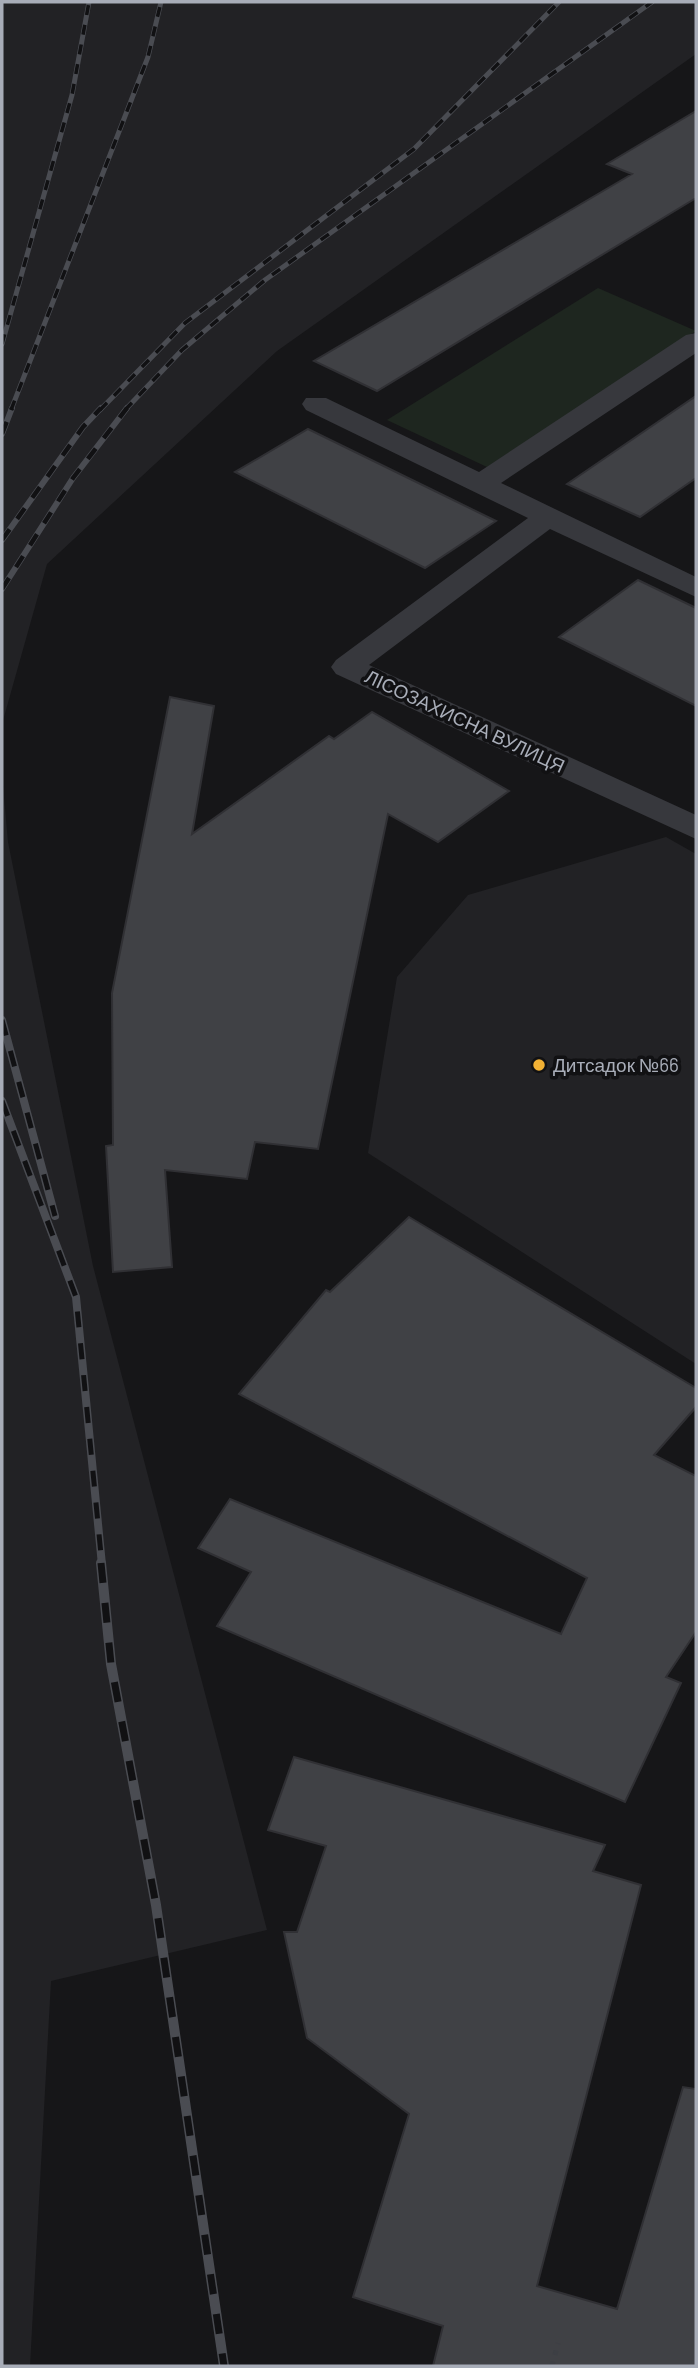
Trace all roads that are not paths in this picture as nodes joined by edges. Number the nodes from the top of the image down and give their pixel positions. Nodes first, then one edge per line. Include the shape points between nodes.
1 (696, 341) edge
2 (316, 404) dead end
3 (480, 484) junction
4 (548, 517) junction
5 (696, 588) edge
6 (696, 828) edge

1 - 3 street
2 - 3 street
3 - 4 street
4 - 5 street
4 - 6 street, ЛІСОЗАХИСНА ВУЛИЦЯ via 347,667

